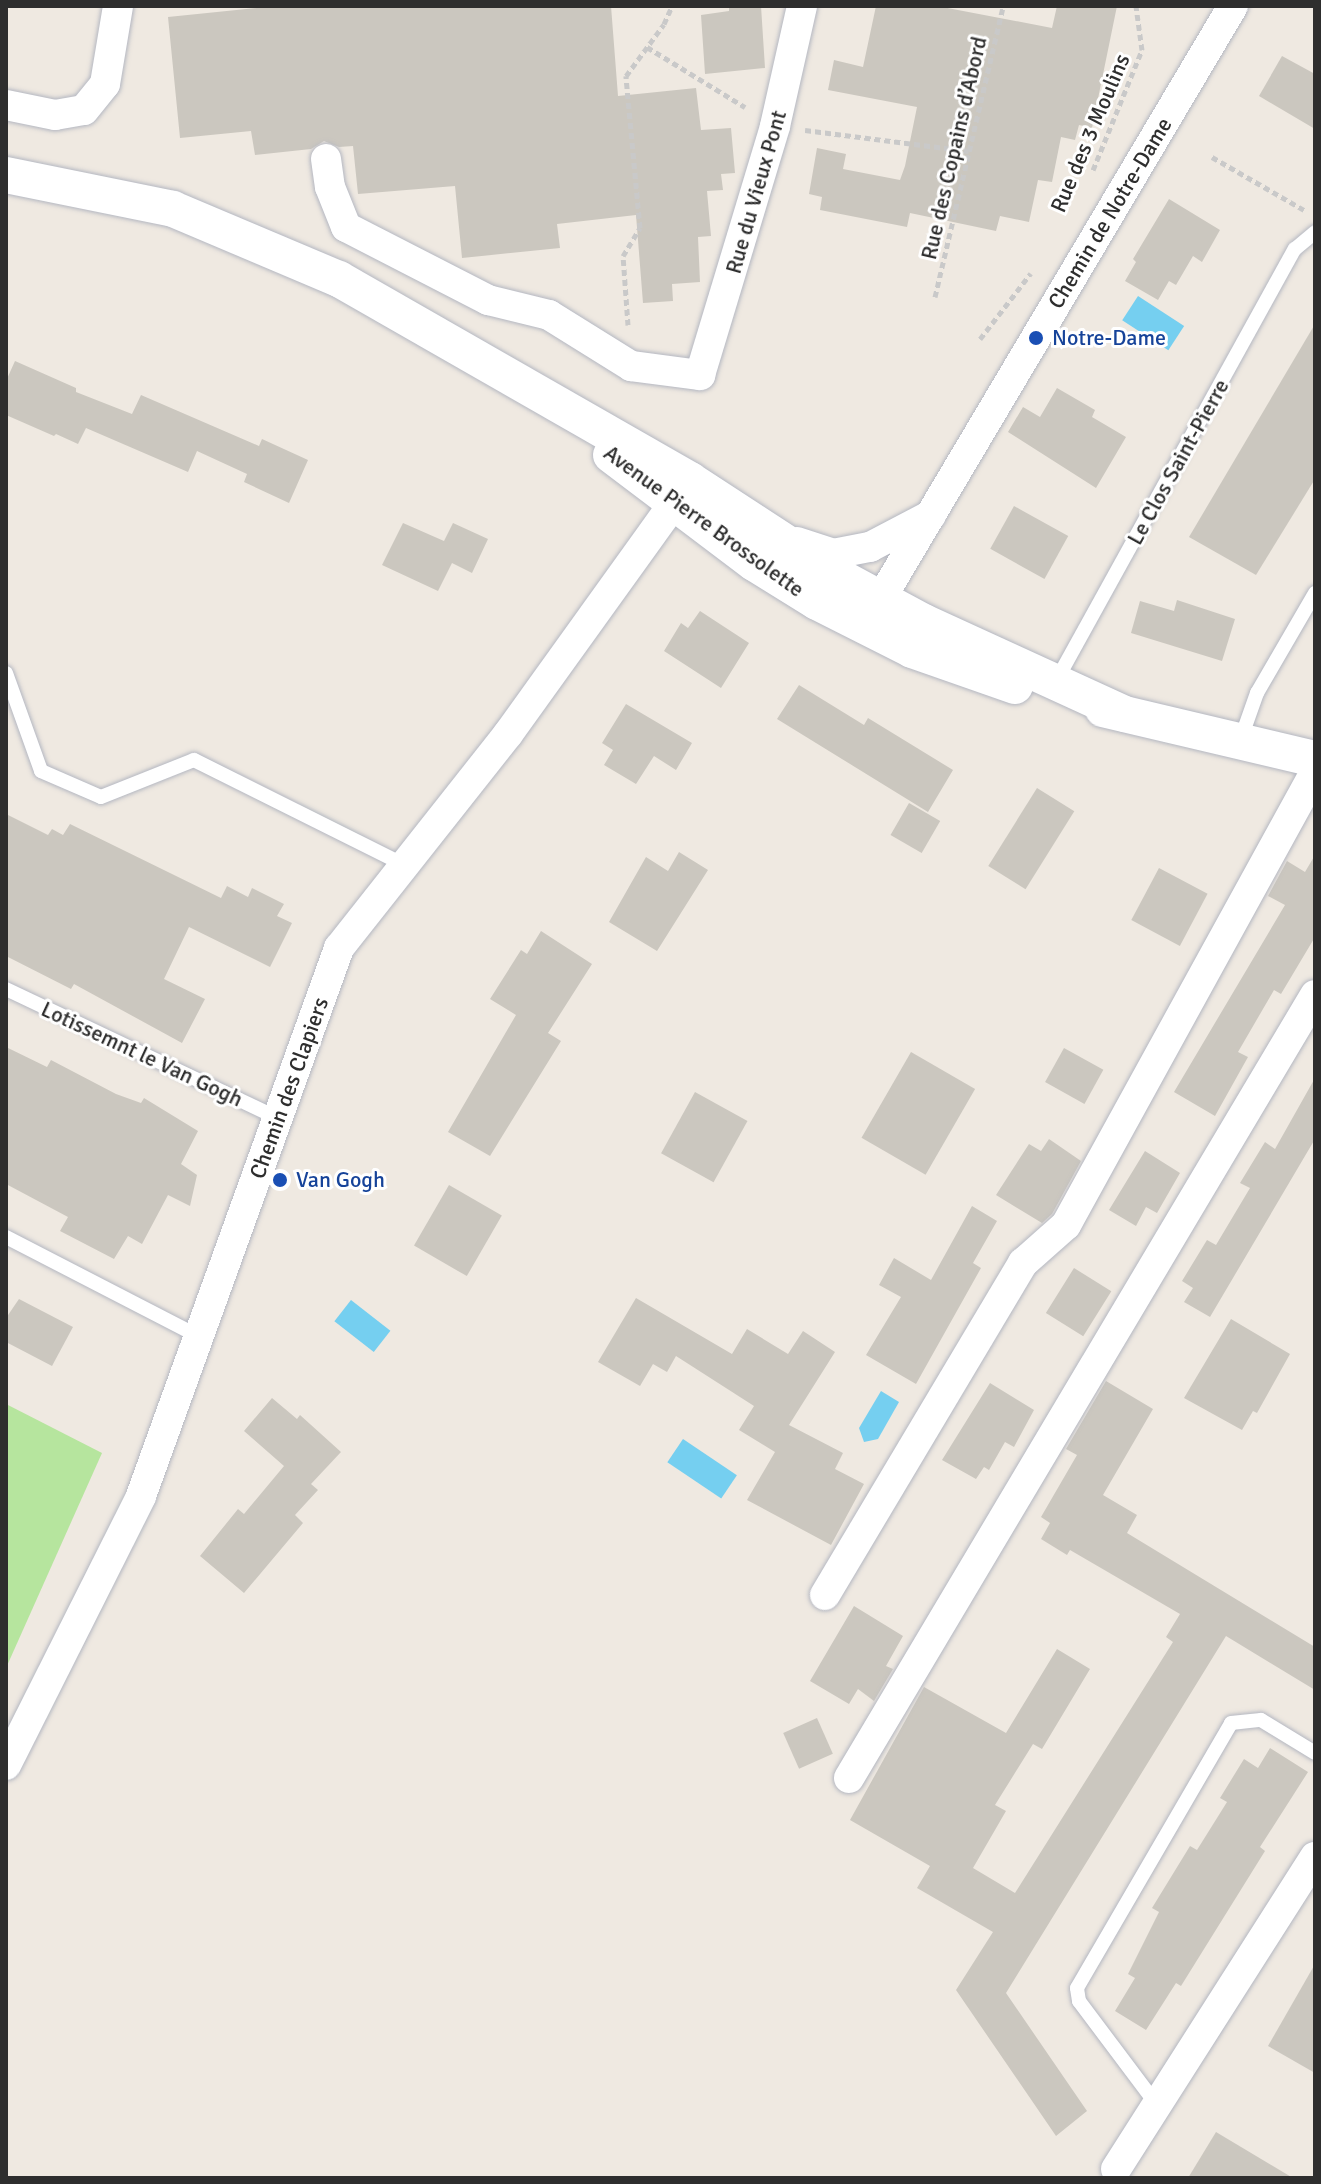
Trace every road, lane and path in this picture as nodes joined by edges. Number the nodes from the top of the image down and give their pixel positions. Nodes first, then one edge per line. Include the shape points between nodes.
1 (118, 6) edge
2 (672, 6) edge
3 (802, 6) edge
4 (1003, 6) edge
5 (1136, 6) edge
6 (1233, 6) edge
7 (647, 47) junction
8 (6, 105) edge
9 (775, 126) junction
10 (969, 151) junction
11 (1212, 157) dead end
12 (326, 159) dead end
13 (6, 175) edge
14 (1090, 178) dead end
15 (1315, 217) edge
16 (1315, 232) edge
17 (1035, 268) dead end
18 (935, 297) dead end
19 (980, 339) dead end
20 (631, 366) junction
21 (681, 492) junction
22 (933, 514) junction
23 (777, 536) junction
24 (1315, 593) edge
25 (873, 612) junction
26 (6, 673) edge
27 (1052, 690) junction
28 (1240, 742) junction
29 (1315, 759) edge
30 (1315, 772) edge
31 (405, 865) junction
32 (6, 989) edge
33 (1315, 995) edge
34 (278, 1118) junction
35 (6, 1237) edge
36 (198, 1336) junction
37 (825, 1595) dead end
38 (1315, 1753) edge
39 (6, 1765) edge
40 (849, 1778) dead end
41 (1315, 1857) edge
42 (1157, 2106) junction
43 (1116, 2169) dead end

1 - 8 street via 105,84 84,110 55,115
2 - 7 path
3 - 9 street, Rue du Vieux Pont
4 - 10 path, Rue des Copains d’Abord
5 - 14 path, Rue des 3 Moulins via 1142,50
6 - 22 street, Chemin de Notre-Dame
7 - 9 path
7 - 20 path via 626,76 640,228 623,256
9 - 10 path
9 - 20 street, Rue du Vieux Pont via 700,375
10 - 18 path, Rue des Copains d’Abord
11 - 15 path
12 - 20 street via 330,187 346,227 488,300 549,315
13 - 21 street, Avenue Pierre Brossolette via 173,209 339,279 521,385
16 - 27 lane, Le Clos Saint-Pierre via 1295,249
17 - 19 path
21 - 23 street, Avenue Pierre Brossolette
21 - 25 street, Avenue Pierre Brossolette via 754,563 817,602
21 - 31 street, Chemin des Clapiers via 508,734
22 - 23 street via 870,547 833,554
22 - 25 street, Chemin de Notre-Dame
23 - 25 street, Avenue Pierre Brossolette via 831,572
24 - 28 lane via 1257,693
25 - 27 street, Avenue Pierre Brossolette via 912,650
26 - 31 lane via 41,771 101,797 194,760
27 - 28 street, Avenue Pierre Brossolette
28 - 29 street, Avenue Pierre Brossolette
30 - 37 street via 1066,1225 1023,1263
31 - 34 street, Chemin des Clapiers via 339,948
32 - 34 lane, Lotissemnt le Van Gogh
33 - 40 street
34 - 36 street, Chemin des Clapiers
35 - 36 lane
36 - 39 street, Chemin des Clapiers via 141,1496
38 - 42 lane via 1261,1720 1231,1723 1077,1988 1079,2001
41 - 42 street
42 - 43 street

